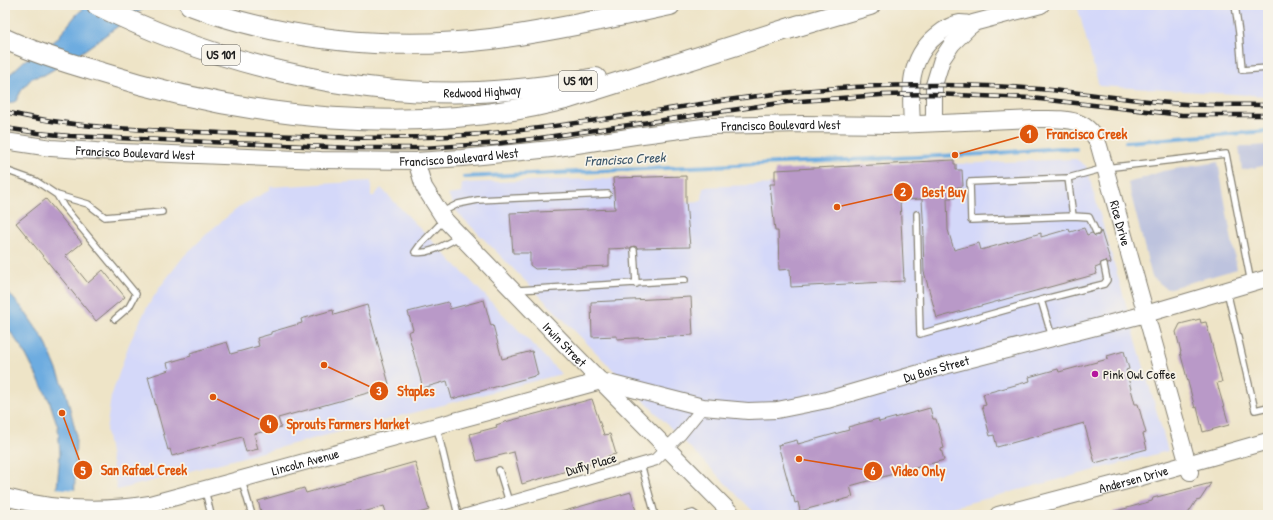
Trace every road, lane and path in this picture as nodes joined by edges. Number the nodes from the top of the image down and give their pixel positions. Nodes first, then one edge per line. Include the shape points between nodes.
1 (97, 5) edge
2 (190, 5) edge
3 (670, 5) edge
4 (870, 5) edge
5 (1041, 5) edge
6 (1235, 5) edge
7 (972, 24) junction
8 (800, 25) junction
9 (5, 39) edge
10 (1268, 68) edge
11 (934, 123) junction
12 (912, 124) junction
13 (5, 141) edge
14 (416, 161) junction
15 (1104, 168) junction
16 (5, 170) edge
17 (1068, 178) junction
18 (608, 194) dead end
19 (57, 195) junction
20 (162, 212) dead end
21 (917, 214) dead end
22 (442, 216) junction
23 (1073, 216) junction
24 (1096, 232) dead end
25 (461, 236) junction
26 (634, 250) dead end
27 (1104, 265) dead end
28 (1268, 278) edge
29 (685, 280) dead end
30 (1251, 283) junction
31 (636, 284) junction
32 (513, 290) junction
33 (1226, 290) junction
34 (1041, 300) junction
35 (1146, 314) junction
36 (115, 319) dead end
37 (1052, 337) junction
38 (601, 381) junction
39 (703, 407) junction
40 (1268, 407) edge
41 (437, 426) junction
42 (1268, 441) edge
43 (667, 449) junction
44 (1268, 451) edge
45 (641, 464) junction
46 (1189, 468) junction
47 (499, 470) dead end
48 (242, 479) junction
49 (204, 490) junction
50 (5, 497) edge
51 (509, 502) junction
52 (211, 515) edge
53 (252, 515) edge
54 (458, 515) edge
55 (465, 515) edge
56 (655, 515) edge
57 (686, 515) edge
58 (696, 515) edge
59 (732, 515) edge
60 (998, 515) edge
61 (1040, 515) edge

1 - 8 highway, Redwood Highway / US 101 via 154,31 211,52 269,68 351,84 448,92 538,87 598,78
2 - 3 highway via 253,24 314,36 408,43 491,39
4 - 8 highway, Redwood Highway / US 101
5 - 7 street
6 - 10 lane via 1242,70
7 - 11 street via 952,44 942,59 934,85
7 - 12 street via 960,23 941,31 924,47 915,64 911,85
8 - 9 highway via 548,103 488,114 413,119 303,115 255,109 167,92 82,67
11 - 12 street, Francisco Boulevard West
11 - 15 street, Rice Drive via 1036,119 1076,121 1087,127 1096,138
12 - 14 street, Francisco Boulevard West via 711,126 551,149
13 - 14 street, Francisco Boulevard West via 96,151
14 - 22 street, Irwin Street via 424,187
15 - 17 lane
15 - 30 lane via 1226,154
15 - 35 street, Rice Drive
16 - 19 lane via 36,181
17 - 23 lane
17 - 23 lane via 970,182 971,220
18 - 22 lane via 478,200 458,204
19 - 20 lane via 88,204 105,217
19 - 36 lane via 64,207 136,294 129,307
21 - 34 lane via 920,334
22 - 25 street, Irwin Street
22 - 25 lane via 415,252 423,254
23 - 24 lane via 1089,216
25 - 32 street, Irwin Street
26 - 31 lane
27 - 34 lane via 1107,280 1104,284
28 - 30 street, Du Bois Street
29 - 31 lane
30 - 33 street, Du Bois Street
31 - 32 lane
32 - 38 street, Irwin Street
33 - 35 street, Du Bois Street
33 - 40 lane via 1255,410
34 - 37 lane
35 - 37 street, Du Bois Street
35 - 46 street, Rice Drive
37 - 39 street, Du Bois Street via 827,400 777,410 748,411
38 - 39 street, Du Bois Street
38 - 41 street, Lincoln Avenue
38 - 43 street, Irwin Street
39 - 43 street, Duffy Place
41 - 48 street, Lincoln Avenue
41 - 54 lane
42 - 46 street, Andersen Drive
43 - 45 street, Duffy Place via 655,460
43 - 59 street, Irwin Street
44 - 46 street, Andersen Drive
45 - 51 street, Duffy Place
45 - 56 lane
46 - 60 street, Andersen Drive
46 - 61 street, Andersen Drive
47 - 51 lane
48 - 49 street, Lincoln Avenue
48 - 53 lane
49 - 50 street, Lincoln Avenue via 140,508 80,509 42,506
49 - 52 lane
51 - 55 street, Duffy Place
57 - 58 lane

